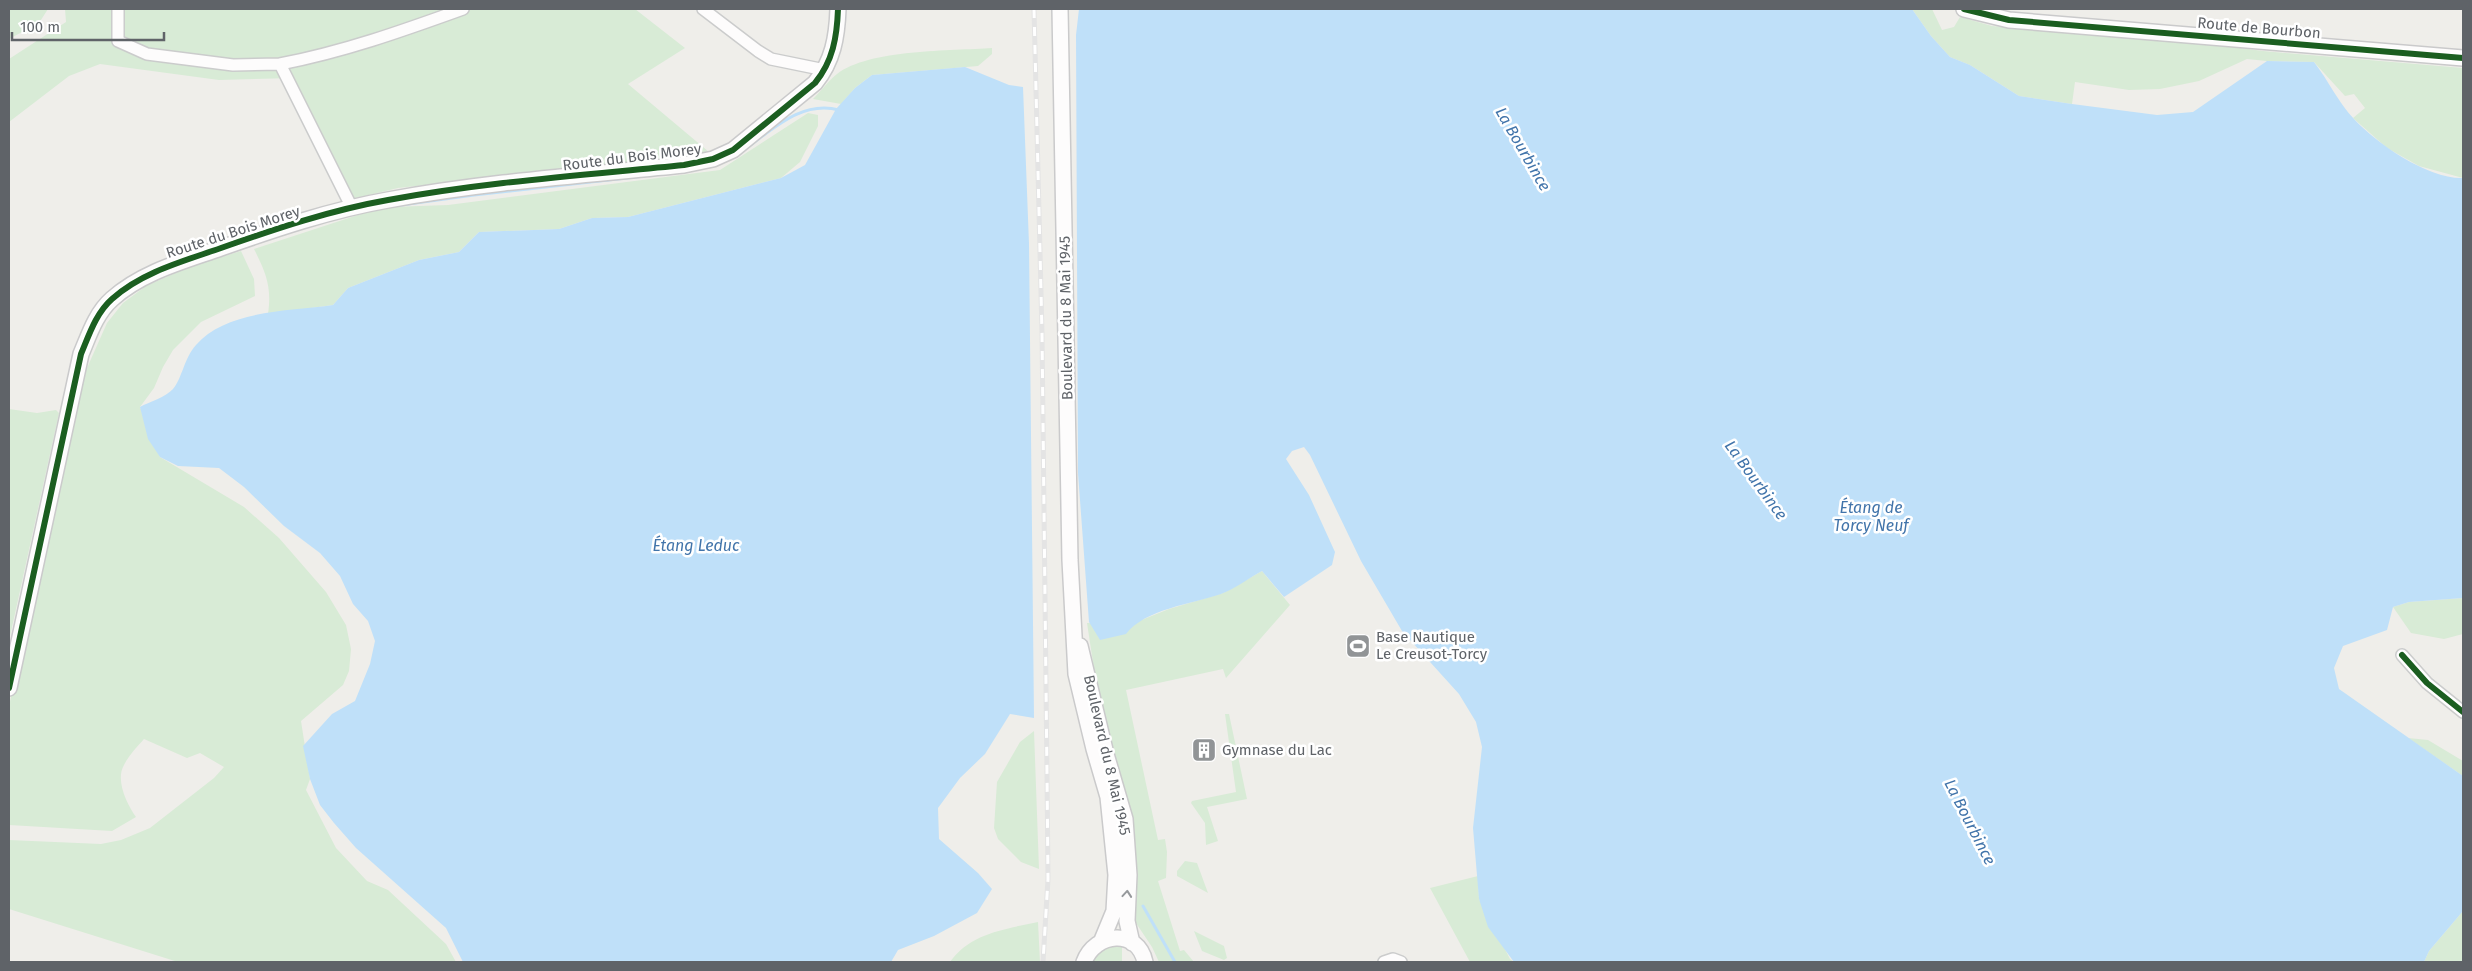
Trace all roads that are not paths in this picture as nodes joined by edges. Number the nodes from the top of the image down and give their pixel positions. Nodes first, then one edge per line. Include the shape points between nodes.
1 (118, 9) edge
2 (463, 9) edge
3 (703, 9) edge
4 (838, 9) edge
5 (1060, 9) edge
6 (1964, 9) edge
7 (2463, 58) edge
8 (280, 64) junction
9 (825, 70) junction
10 (352, 208) junction
11 (1075, 628) junction
12 (2402, 655) dead end
13 (9, 688) edge
14 (2463, 712) edge
15 (1102, 940) junction
16 (1132, 943) junction
17 (1084, 962) edge
18 (1145, 962) edge
19 (1384, 962) edge
20 (1401, 962) edge

1 - 8 street via 118,41 147,54 234,65
2 - 8 street via 369,43
3 - 9 street via 771,59
4 - 9 street, Route du Bois Morey via 836,39
5 - 11 street, Boulevard du 8 Mai 1945 via 1070,560
6 - 7 street, Route de Bourbon via 2009,20
8 - 10 street
9 - 10 street, Route du Bois Morey via 799,98 734,150 713,159 456,190
10 - 13 street, Route du Bois Morey via 162,268 112,299 100,314 81,354 75,378
11 - 15 street, Boulevard du 8 Mai 1945 via 1076,674 1108,796 1115,846 1114,910
16 -> 11 street, Boulevard du 8 Mai 1945 via 1127,921 1129,875 1125,819
12 - 14 street via 2427,683
15 - 16 street via 1122,939
15 - 17 street, Boulevard du 8 Mai 1945
16 - 18 street
19 - 20 street via 1393,959

